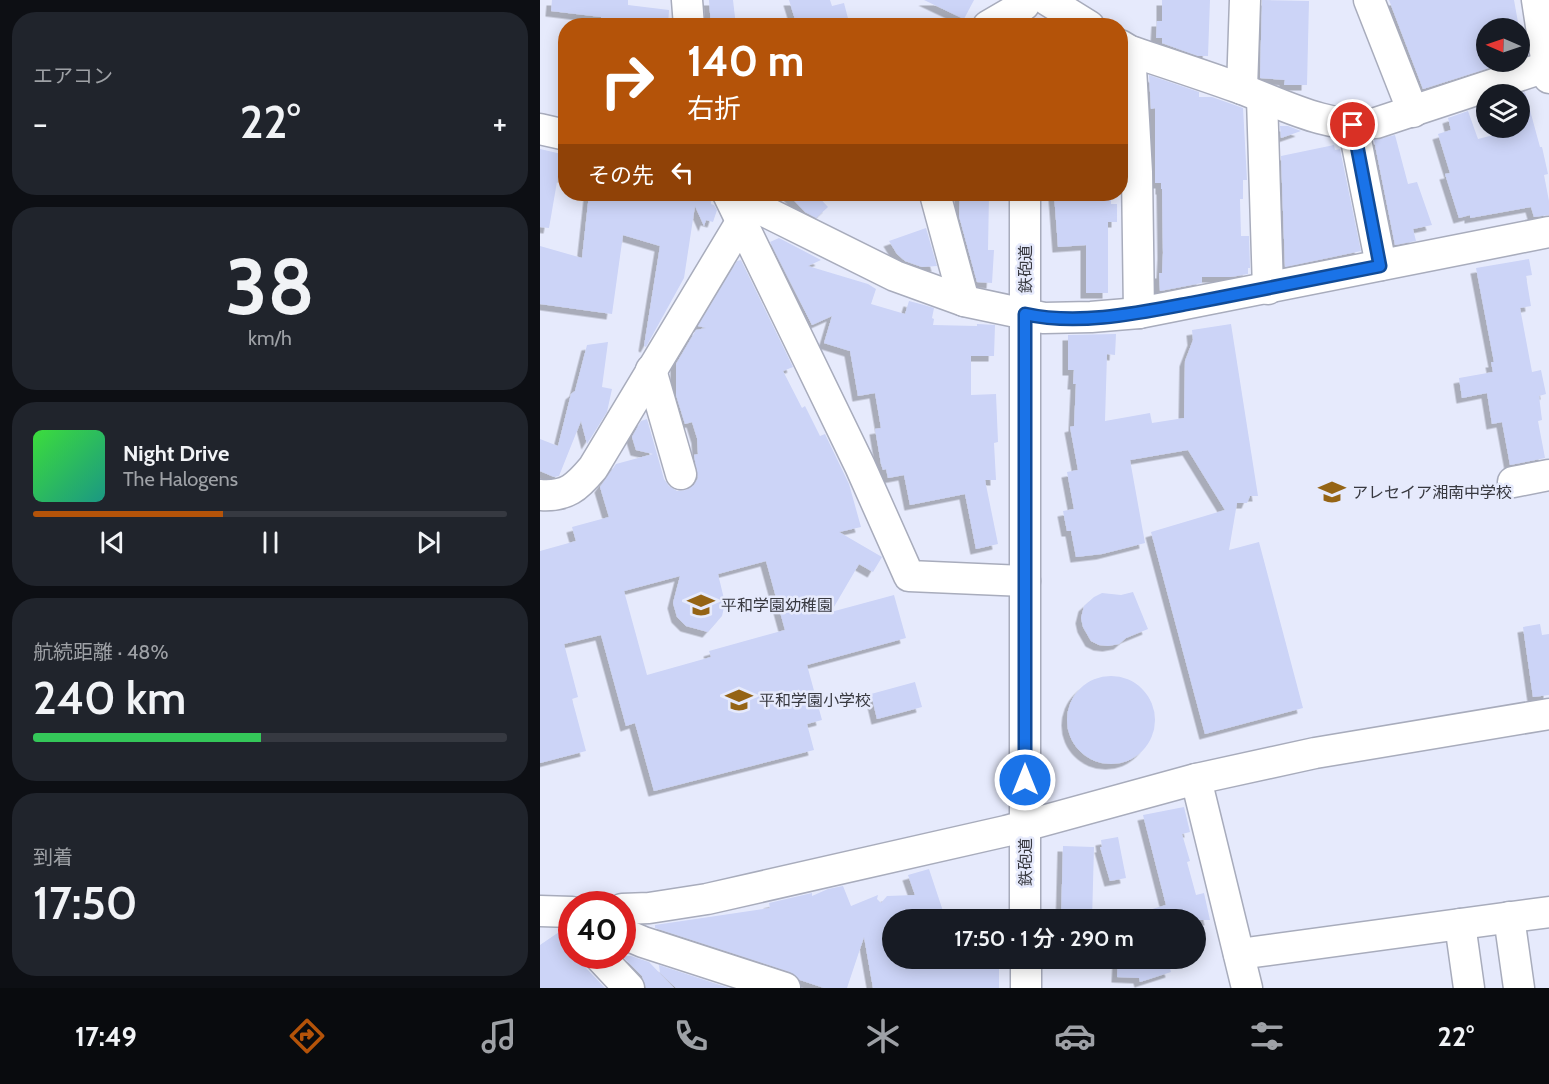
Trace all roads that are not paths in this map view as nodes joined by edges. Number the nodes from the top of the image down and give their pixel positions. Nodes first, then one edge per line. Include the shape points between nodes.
1 (687, 0) edge
2 (1245, 0) edge
3 (1369, 0) edge
4 (1537, 0) edge
5 (1030, 8) edge
6 (688, 18) edge
7 (1007, 18) edge
8 (1063, 18) edge
9 (1128, 49) edge
10 (1548, 70) edge
11 (1128, 79) edge
12 (1252, 93) junction
13 (1413, 112) junction
14 (1353, 125) junction
15 (540, 129) edge
16 (558, 133) edge
17 (736, 201) edge
18 (736, 201) edge
19 (738, 201) edge
20 (937, 201) edge
21 (1024, 201) edge
22 (1549, 232) edge
23 (1380, 266) junction
24 (1268, 289) junction
25 (964, 301) junction
26 (1140, 313) junction
27 (1025, 314) junction
28 (651, 370) junction
29 (681, 474) dead end
30 (1549, 475) edge
31 (1514, 482) dead end
32 (540, 495) edge
33 (1025, 581) junction
34 (1549, 714) edge
35 (1196, 779) junction
36 (1025, 826) junction
37 (636, 908) edge
38 (1025, 909) edge
39 (1549, 912) edge
40 (1509, 916) junction
41 (1460, 924) junction
42 (636, 939) edge
43 (1239, 954) junction
44 (611, 969) edge
45 (1026, 969) edge
46 (629, 988) edge
47 (785, 988) edge
48 (1026, 988) edge
49 (1247, 988) edge
50 (1469, 988) edge
51 (1519, 988) edge

1 - 6 street
2 - 12 street
3 - 13 street
4 - 10 street
5 - 7 street
5 - 8 street
9 - 12 street
10 - 13 street
11 - 26 street via 1137,172
12 - 14 street via 1333,122
12 - 24 street
13 - 14 street
14 - 23 street
15 - 16 street
17 - 28 street
18 - 33 street via 909,576
19 - 25 street via 895,276
20 - 25 street
21 - 27 street, 鉄砲道
22 - 23 street
23 - 24 street
24 - 26 street
25 - 27 street
26 - 27 street via 1044,318
27 - 33 street, 鉄砲道
28 - 29 street
28 - 32 street via 593,468 578,486 560,495
30 - 31 street
33 - 36 street, 鉄砲道
34 - 35 street via 1315,753
35 - 36 street
35 - 43 street
36 - 37 street via 707,898
36 - 38 street, 鉄砲道
39 - 40 street
40 - 41 street
40 - 51 street
41 - 43 street
41 - 50 street
42 - 47 street
43 - 49 street
44 - 46 street
45 - 48 street

